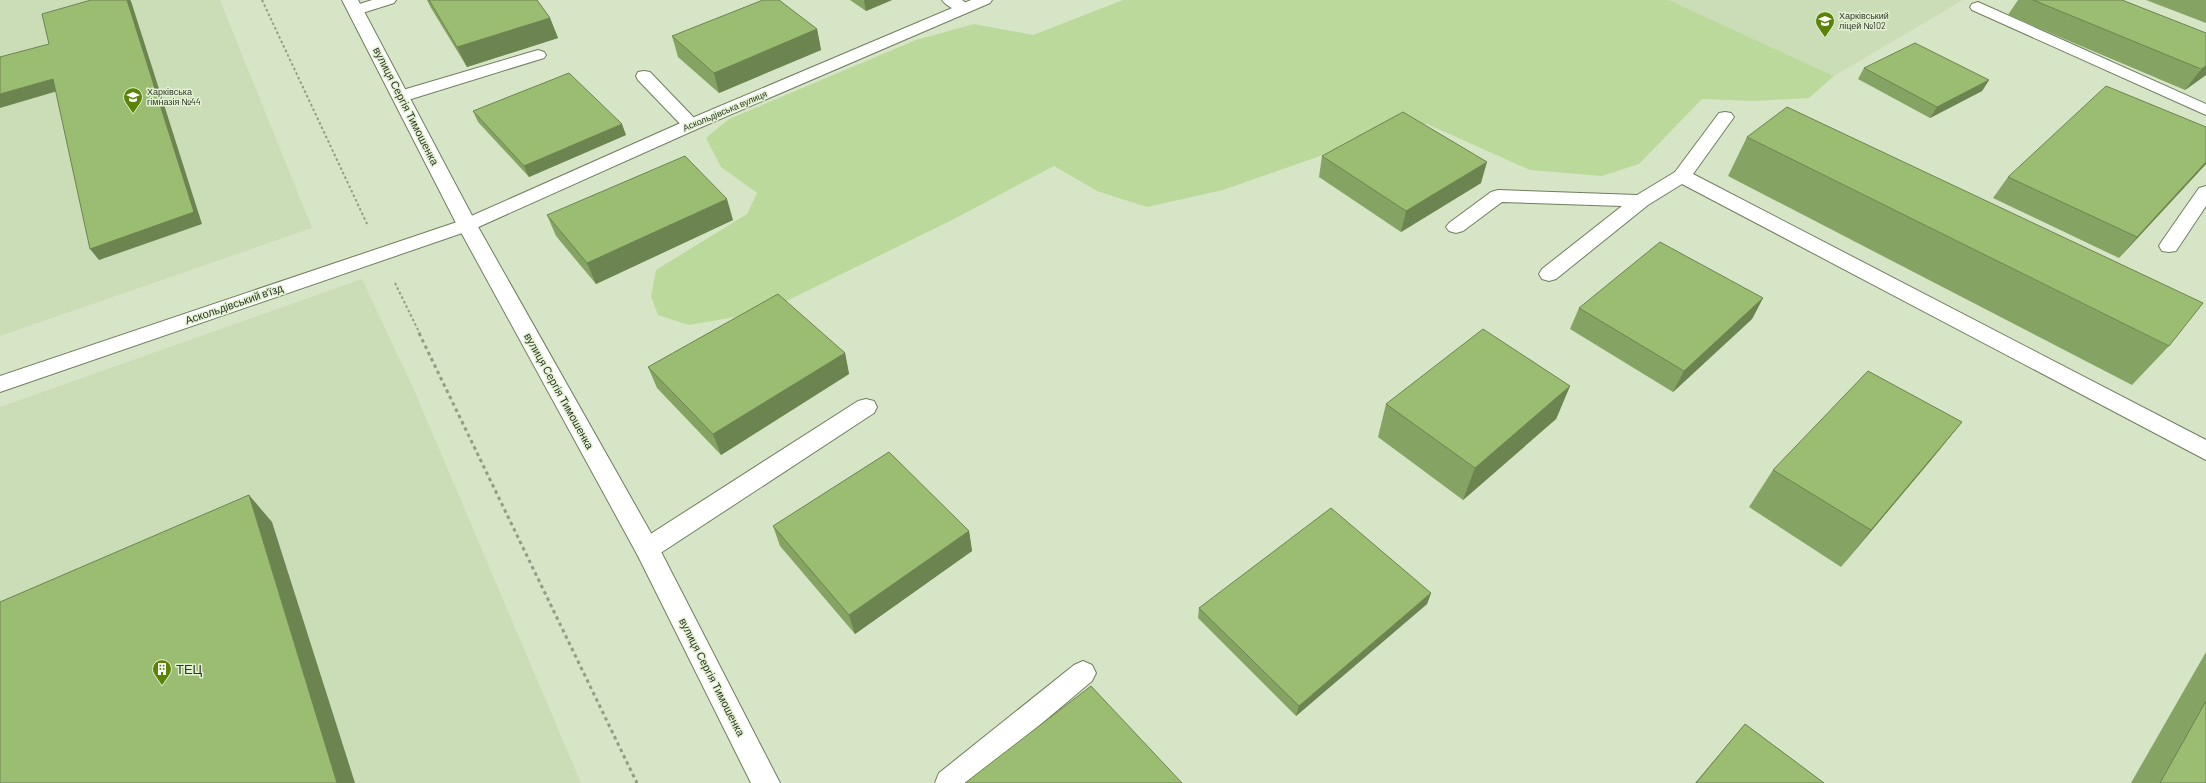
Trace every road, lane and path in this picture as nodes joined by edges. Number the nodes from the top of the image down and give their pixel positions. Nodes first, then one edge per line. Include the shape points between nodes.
1 (262, 0) edge
2 (388, 0) edge
3 (984, 0) edge
4 (958, 4) edge
5 (353, 5) edge
6 (1978, 7) dead end
7 (538, 55) dead end
8 (644, 76) dead end
9 (402, 96) junction
10 (2206, 110) edge
11 (1725, 117) dead end
12 (691, 126) junction
13 (1682, 176) junction
14 (2206, 192) edge
15 (1642, 201) junction
16 (467, 225) junction
17 (1456, 227) dead end
18 (2169, 246) dead end
19 (381, 254) junction
20 (1549, 274) dead end
21 (0, 384) edge
22 (866, 407) dead end
23 (2206, 451) edge
24 (647, 549) junction
25 (1083, 673) dead end
26 (636, 783) edge
27 (766, 783) edge
28 (949, 783) edge

1 - 19 path
2 - 5 street
3 - 4 street, Аскольдівська вулиця
4 - 12 street, Аскольдівська вулиця
5 - 9 street, вулиця Сергія Тимошенка
6 - 10 street
7 - 9 street
8 - 12 street
9 - 16 street, вулиця Сергія Тимошенка
11 - 13 street
12 - 16 street, Аскольдівська вулиця
13 - 15 street
13 - 23 street
14 - 18 street
15 - 17 street via 1498,196
15 - 20 street
16 - 19 street, Аскольдівський в'їзд
16 - 24 street, вулиця Сергія Тимошенка
19 - 21 street, Аскольдівський в'їзд
19 - 26 path
22 - 24 street
24 - 27 street, вулиця Сергія Тимошенка
25 - 28 street

